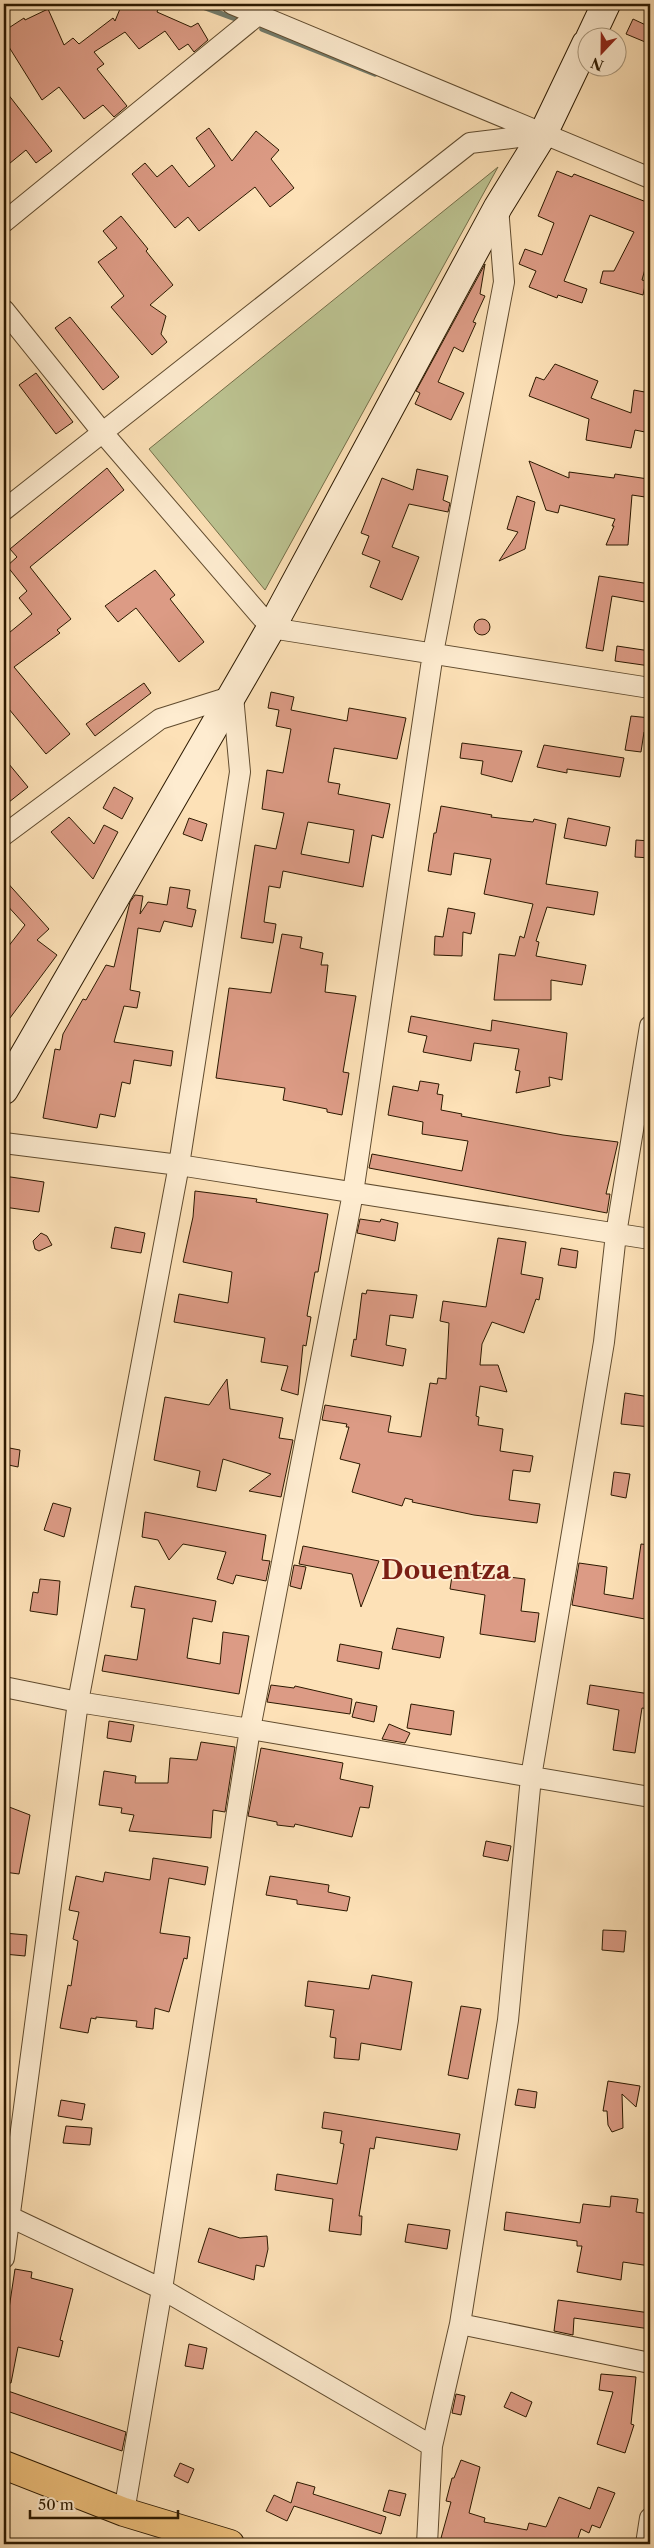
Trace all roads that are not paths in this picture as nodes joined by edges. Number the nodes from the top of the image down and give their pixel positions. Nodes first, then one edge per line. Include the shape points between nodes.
1 (232, 4) edge
2 (606, 4) edge
3 (259, 14) junction
4 (595, 28) edge
5 (576, 65) edge
6 (543, 134) junction
7 (650, 178) edge
8 (498, 207) junction
9 (4, 222) edge
10 (4, 310) edge
11 (103, 433) junction
12 (4, 510) edge
13 (271, 628) junction
14 (433, 653) junction
15 (650, 688) edge
16 (233, 696) junction
17 (4, 835) edge
18 (650, 1026) edge
19 (4, 1090) edge
20 (4, 1143) edge
21 (179, 1165) junction
22 (353, 1193) junction
23 (616, 1234) junction
24 (650, 1239) edge
25 (4, 1688) edge
26 (78, 1702) junction
27 (250, 1729) junction
28 (531, 1777) junction
29 (650, 1796) edge
30 (7, 2215) edge
31 (4, 2258) edge
32 (162, 2289) junction
33 (460, 2324) junction
34 (650, 2363) edge
35 (432, 2446) junction
36 (4, 2465) edge
37 (124, 2512) junction
38 (650, 2518) edge
39 (230, 2544) edge
40 (427, 2544) edge
41 (646, 2544) edge

1 - 3 street
2 - 4 main road
3 - 6 street
3 - 9 street
5 - 6 main road
6 - 7 street
6 - 8 main road
6 - 11 street via 470,143
8 - 13 main road
8 - 14 street via 504,282
10 - 11 street
11 - 12 street
11 - 13 street
13 - 14 street
13 - 16 main road
14 - 15 street
14 - 22 street
16 - 17 street via 160,719
16 - 19 main road
16 - 21 street via 240,772
18 - 23 street
20 - 21 street
21 - 22 street
21 - 26 street
22 - 23 street
22 - 27 street
23 - 24 street
23 - 28 street via 604,1342
25 - 26 street
26 - 27 street
26 - 30 street
27 - 28 street
27 - 32 street
28 - 29 street
28 - 33 street via 508,2020
30 - 31 street
30 - 32 street
32 - 35 street
32 - 37 street
33 - 34 street
33 - 35 street
35 - 40 street
36 - 37 main road
37 - 39 main road
38 - 41 street

